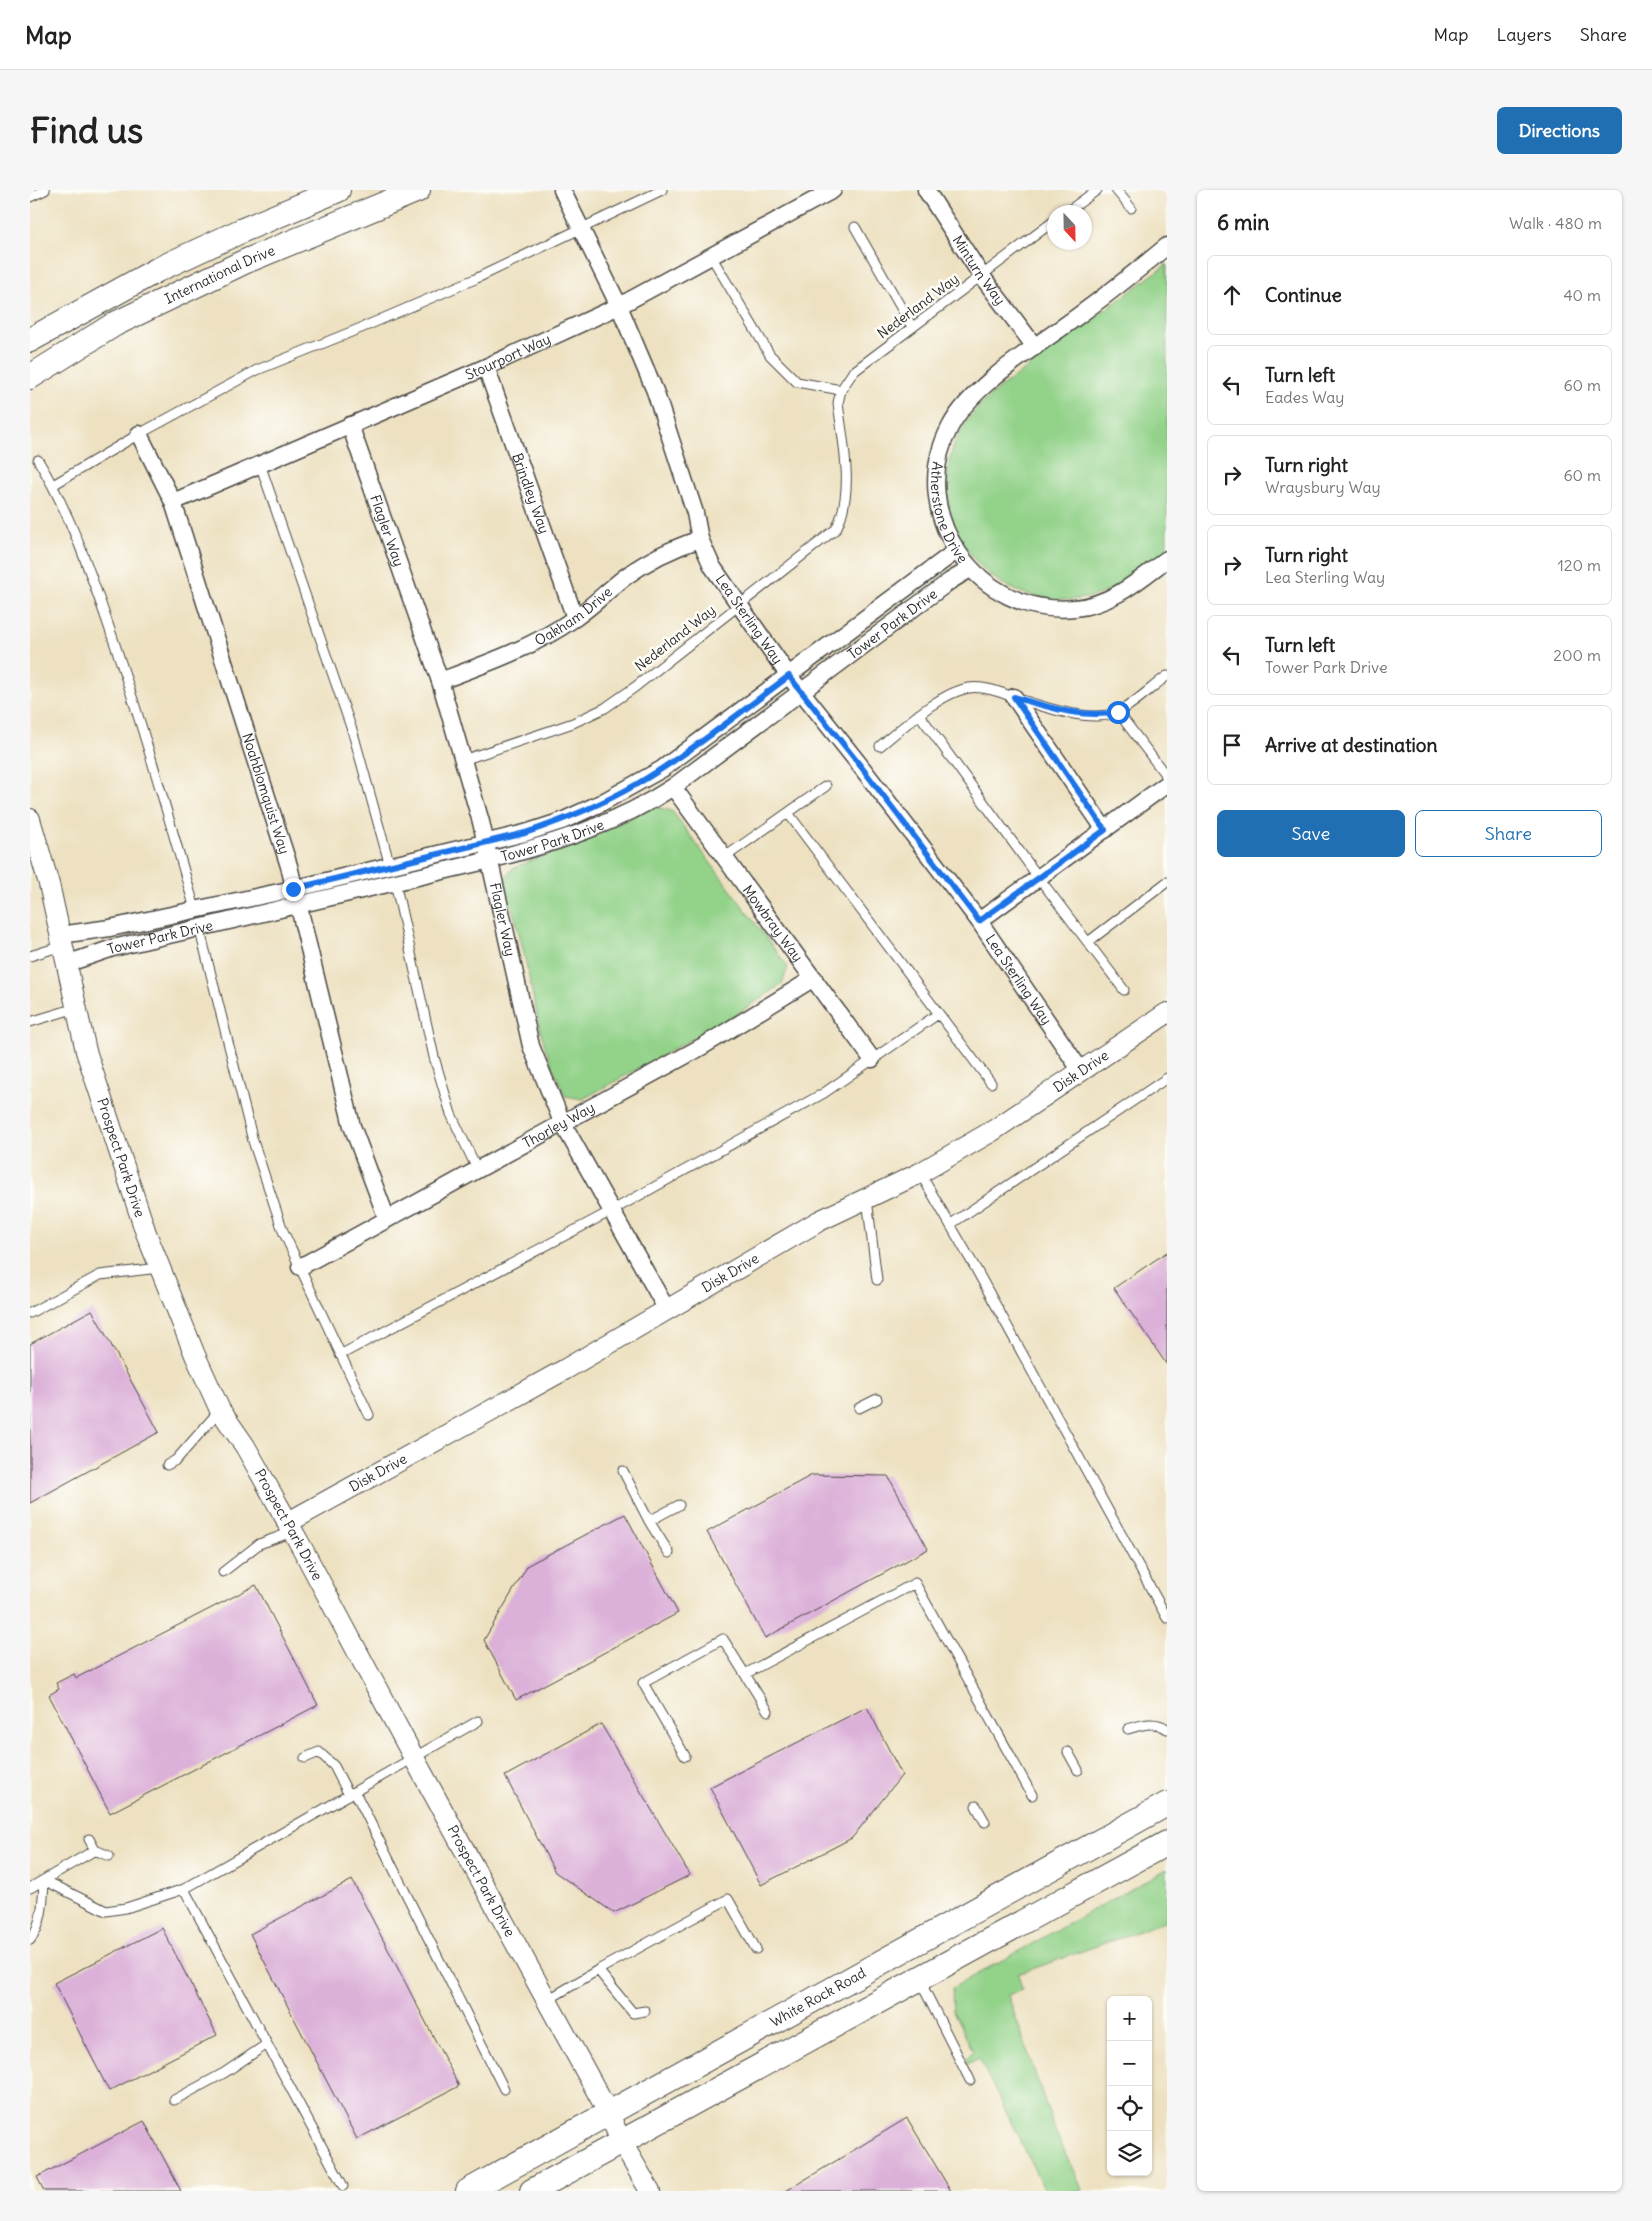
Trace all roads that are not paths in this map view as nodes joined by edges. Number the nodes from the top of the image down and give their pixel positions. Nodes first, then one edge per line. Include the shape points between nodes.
1 (45, 190) edge
2 (338, 190) edge
3 (418, 190) edge
4 (562, 190) edge
5 (662, 190) edge
6 (833, 190) edge
7 (926, 190) edge
8 (1097, 190) edge
9 (1116, 190) edge
10 (30, 197) edge
11 (1077, 205) edge
12 (1131, 208) dead end
13 (855, 227) dead end
14 (1047, 227) edge
15 (581, 229) junction
16 (1167, 246) edge
17 (711, 256) junction
18 (981, 275) junction
19 (619, 306) junction
20 (912, 327) junction
21 (30, 340) edge
22 (1034, 347) junction
23 (486, 367) junction
24 (30, 377) edge
25 (841, 390) junction
26 (350, 425) junction
27 (139, 434) junction
28 (38, 460) dead end
29 (260, 464) junction
30 (53, 484) junction
31 (173, 502) junction
32 (700, 539) junction
33 (956, 551) junction
34 (1167, 559) edge
35 (970, 569) junction
36 (738, 605) junction
37 (575, 618) junction
38 (789, 676) junction
39 (1167, 676) edge
40 (440, 681) junction
41 (800, 691) junction
42 (1014, 697) junction
43 (1118, 712) junction
44 (919, 714) junction
45 (880, 746) dead end
46 (463, 760) junction
47 (1167, 777) edge
48 (1167, 784) edge
49 (826, 786) dead end
50 (673, 787) junction
51 (788, 813) junction
52 (30, 818) edge
53 (1105, 830) junction
54 (486, 843) junction
55 (725, 857) junction
56 (490, 860) junction
57 (390, 866) junction
58 (1039, 878) junction
59 (395, 882) junction
60 (1167, 882) edge
61 (295, 896) junction
62 (195, 909) junction
63 (979, 921) junction
64 (199, 927) junction
65 (1088, 942) junction
66 (63, 948) junction
67 (30, 956) edge
68 (814, 978) junction
69 (1124, 990) dead end
70 (76, 1008) junction
71 (1167, 1012) edge
72 (938, 1014) junction
73 (30, 1022) edge
74 (872, 1059) junction
75 (1081, 1071) junction
76 (1167, 1078) edge
77 (991, 1083) dead end
78 (562, 1122) junction
79 (477, 1169) junction
80 (920, 1173) junction
81 (867, 1198) junction
82 (613, 1210) junction
83 (387, 1219) junction
84 (951, 1224) junction
85 (300, 1267) junction
86 (159, 1268) junction
87 (877, 1280) dead end
88 (667, 1310) junction
89 (30, 1313) edge
90 (340, 1355) junction
91 (876, 1399) dead end
92 (859, 1408) dead end
93 (220, 1410) junction
94 (369, 1416) dead end
95 (167, 1464) dead end
96 (623, 1471) dead end
97 (679, 1505) dead end
98 (649, 1521) junction
99 (290, 1528) junction
100 (669, 1553) dead end
101 (223, 1572) dead end
102 (1167, 1618) edge
103 (745, 1674) junction
104 (768, 1711) dead end
105 (478, 1721) dead end
106 (1128, 1729) dead end
107 (1167, 1729) edge
108 (1068, 1752) dead end
109 (685, 1756) dead end
110 (305, 1758) dead end
111 (414, 1758) junction
112 (1078, 1770) dead end
113 (352, 1793) junction
114 (1032, 1795) dead end
115 (1167, 1804) edge
116 (976, 1806) dead end
117 (985, 1822) dead end
118 (89, 1839) dead end
119 (1167, 1843) edge
120 (95, 1850) junction
121 (109, 1856) dead end
122 (44, 1880) junction
123 (30, 1888) edge
124 (184, 1889) junction
125 (30, 1940) edge
126 (756, 1949) dead end
127 (598, 1970) junction
128 (919, 1978) junction
129 (546, 2001) junction
130 (645, 2011) dead end
131 (267, 2044) junction
132 (970, 2080) dead end
133 (504, 2089) dead end
134 (174, 2100) dead end
135 (610, 2114) junction
136 (621, 2141) junction
137 (343, 2186) dead end
138 (468, 2191) edge
139 (532, 2191) edge
140 (650, 2191) edge

1 - 10 lane
2 - 21 main road via 157,270
3 - 24 main road, International Drive via 244,262 115,324
4 - 15 street, Lea Sterling Way
5 - 15 lane
6 - 17 street, Stourport Way
7 - 18 street, Minturn Way
8 - 11 lane
9 - 12 lane
13 - 20 lane
14 - 18 lane, Nederland Way
15 - 19 street, Lea Sterling Way
15 - 27 lane via 475,280 257,370
16 - 22 street, Atherstone Drive
17 - 19 street, Stourport Way
17 - 25 lane via 770,355 797,382
18 - 20 lane, Nederland Way
18 - 22 street, Minturn Way
19 - 23 street, Stourport Way
19 - 32 street, Lea Sterling Way via 655,391 695,513
20 - 25 lane, Nederland Way via 853,372
22 - 33 street, Atherstone Drive via 970,400 950,426 940,450 937,501 943,525
23 - 26 street, Stourport Way
23 - 37 street, Brindley Way
25 - 36 lane, Nederland Way via 838,403 846,487 843,515 836,529 816,547
26 - 29 street, Stourport Way
26 - 40 street, Flagler Way
27 - 30 lane
27 - 31 street, Noahblomquist Way
28 - 30 lane
29 - 31 street, Stourport Way
29 - 57 lane via 353,733
30 - 62 lane via 80,543 136,706
31 - 61 street, Noahblomquist Way via 289,866
32 - 36 street, Lea Sterling Way via 712,566
32 - 37 street, Oakham Drive via 673,548 645,563
33 - 35 street, Atherstone Drive
33 - 38 street, Tower Park Drive
34 - 35 street, Atherstone Drive via 1104,602 1076,608 1046,609 1016,600 994,589
35 - 41 street, Tower Park Drive
36 - 38 street, Lea Sterling Way
36 - 46 lane, Nederland Way via 604,708 573,723
37 - 40 street, Oakham Drive via 548,636
38 - 41 street, Lea Sterling Way
38 - 54 street, Tower Park Drive via 662,769 635,785 562,821
39 - 43 lane
40 - 46 street, Flagler Way
41 - 50 street, Tower Park Drive
41 - 63 street, Lea Sterling Way
42 - 43 lane via 1077,714
42 - 44 lane via 994,690 970,688 953,693
42 - 53 street
43 - 47 lane
44 - 45 lane
44 - 58 lane
46 - 54 street, Flagler Way
48 - 53 street
49 - 51 lane
50 - 55 street, Mowbray Way
50 - 56 street, Tower Park Drive via 595,828
51 - 55 lane
51 - 72 lane
52 - 66 street, Prospect Park Drive
53 - 58 street
54 - 56 street, Flagler Way
54 - 57 street, Tower Park Drive
55 - 68 street, Mowbray Way
56 - 59 street, Tower Park Drive
56 - 78 street, Flagler Way via 531,1046
57 - 61 street, Tower Park Drive
58 - 63 street
58 - 65 lane
59 - 61 street, Tower Park Drive
59 - 79 lane via 434,1057 451,1114
60 - 65 lane
61 - 62 street, Tower Park Drive
61 - 64 street, Tower Park Drive
61 - 83 street, Noahblomquist Way via 352,1126
62 - 66 street, Tower Park Drive via 110,928
63 - 75 street, Lea Sterling Way
64 - 66 street, Tower Park Drive via 112,948
64 - 85 lane via 252,1141 283,1231
65 - 69 lane
66 - 67 lane
66 - 70 street, Prospect Park Drive
68 - 74 street, Mowbray Way
68 - 78 street, Thorley Way via 703,1046
70 - 73 lane
70 - 86 street, Prospect Park Drive via 86,1051
71 - 75 street, Disk Drive
72 - 74 lane
72 - 77 lane
74 - 82 lane via 824,1092
75 - 80 street, Disk Drive via 994,1130
76 - 84 lane
78 - 79 street, Thorley Way
78 - 82 street, Flagler Way
79 - 83 street, Thorley Way
80 - 81 street, Disk Drive
80 - 84 lane
81 - 87 lane
81 - 88 street, Disk Drive via 819,1221
82 - 88 street, Flagler Way
82 - 90 lane
83 - 85 street, Thorley Way
84 - 102 lane
85 - 90 lane
86 - 89 lane via 100,1275
86 - 93 street, Prospect Park Drive
88 - 99 street, Disk Drive
90 - 94 lane
91 - 92 lane
93 - 95 lane via 176,1460
93 - 99 street, Prospect Park Drive via 245,1446
96 - 98 lane
97 - 98 lane
98 - 100 lane
99 - 101 lane via 259,1544
99 - 111 street, Prospect Park Drive
103 - 104 lane
103 - 109 lane via 723,1639 643,1683
103 - 114 lane via 915,1583
105 - 111 lane
106 - 107 lane via 1144,1724 1161,1724
108 - 112 lane
110 - 113 lane via 319,1752 334,1766
111 - 113 lane
111 - 129 street, Prospect Park Drive
113 - 124 lane
113 - 133 lane
115 - 135 main road, White Rock Road
116 - 117 lane
118 - 120 lane
119 - 128 main road
120 - 121 lane
120 - 122 lane
122 - 123 lane
122 - 124 lane via 106,1911 126,1908
122 - 125 lane via 42,1910
124 - 131 lane
126 - 127 lane via 728,1898
127 - 129 lane
127 - 130 lane via 633,2013
128 - 132 lane
128 - 136 main road
129 - 135 street, Prospect Park Drive
131 - 134 lane via 224,2073
131 - 137 lane
135 - 136 street, Prospect Park Drive
135 - 138 main road, White Rock Road
136 - 139 main road
136 - 140 street, Prospect Park Drive

